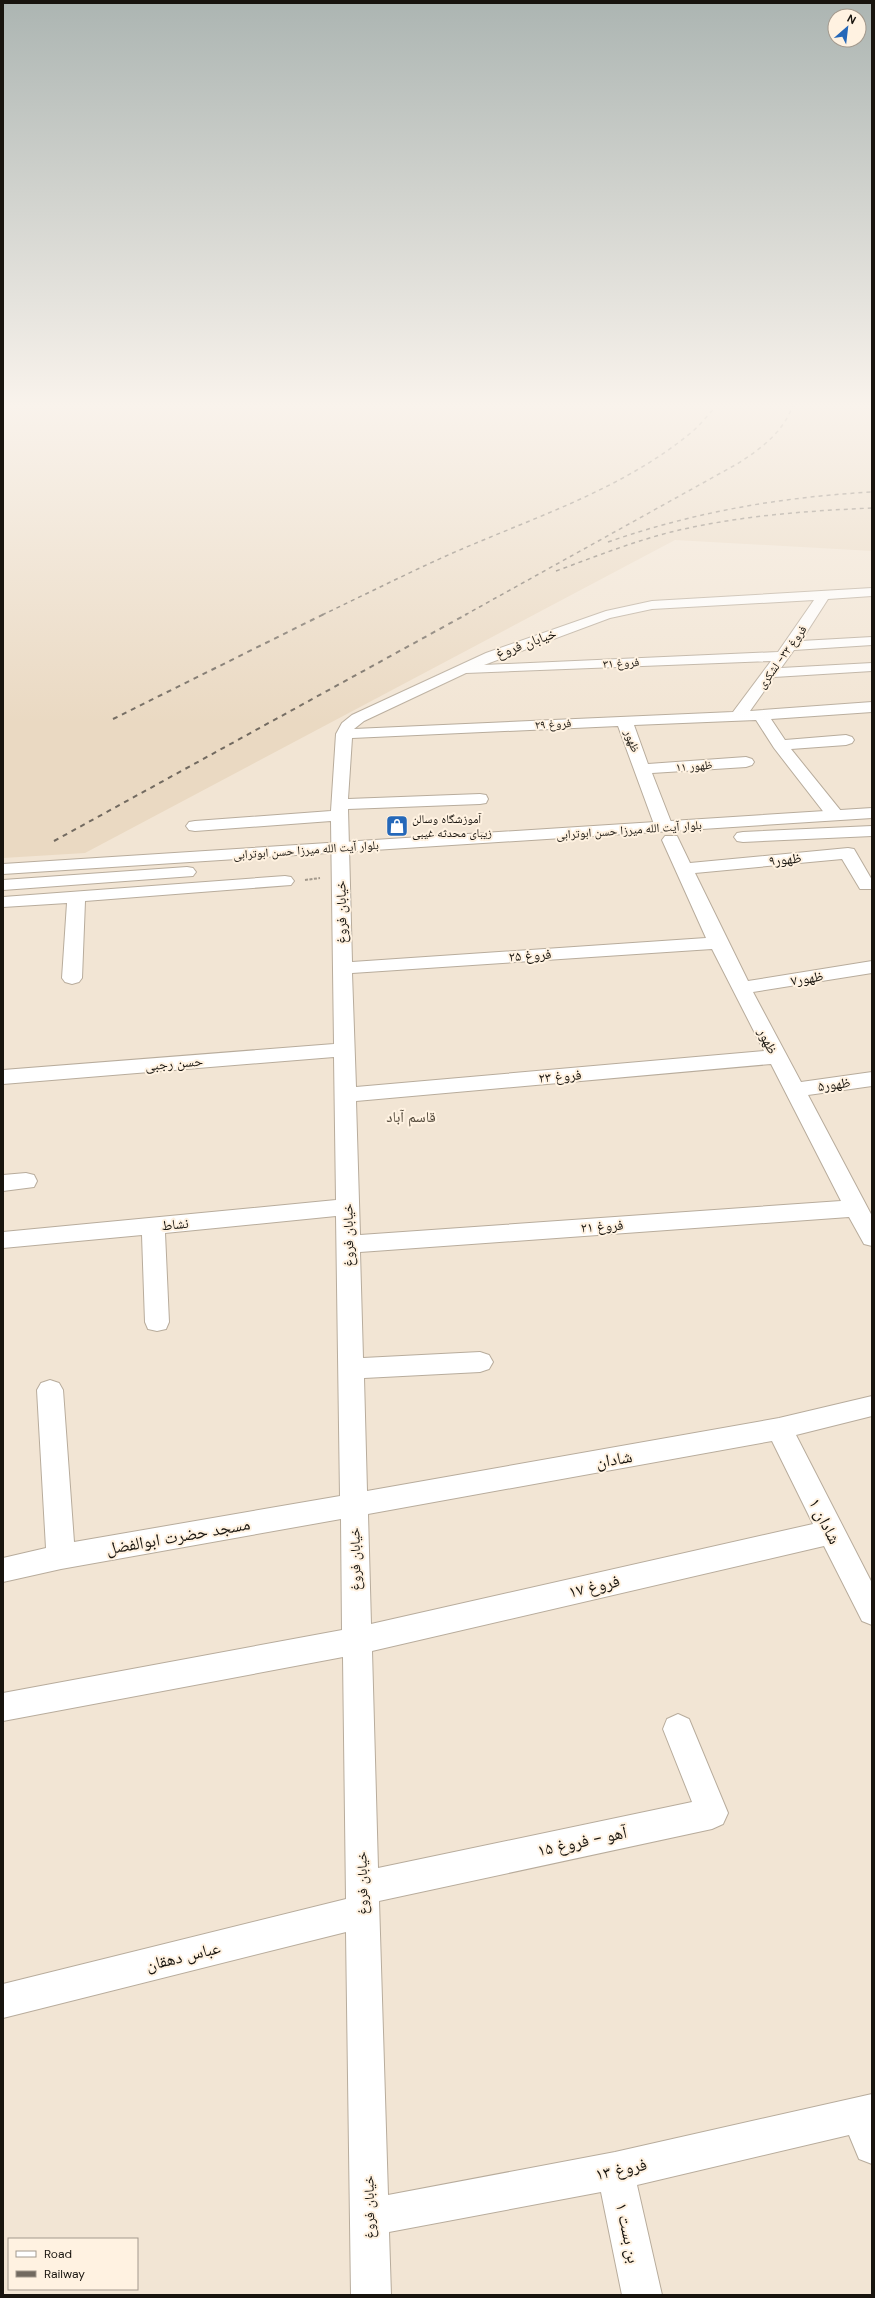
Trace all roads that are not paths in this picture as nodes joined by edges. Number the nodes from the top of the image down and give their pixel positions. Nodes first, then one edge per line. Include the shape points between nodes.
1 (872, 592) edge
2 (823, 596) junction
3 (872, 641) edge
4 (787, 651) junction
5 (872, 667) edge
6 (458, 670) junction
7 (770, 673) junction
8 (872, 707) edge
9 (761, 715) junction
10 (738, 716) junction
11 (624, 721) junction
12 (344, 734) junction
13 (846, 740) dead end
14 (780, 745) junction
15 (746, 762) dead end
16 (642, 769) junction
17 (480, 799) dead end
18 (339, 809) junction
19 (872, 813) edge
20 (836, 816) junction
21 (195, 826) dead end
22 (872, 831) edge
23 (668, 834) junction
24 (340, 862) junction
25 (3, 869) edge
26 (685, 869) junction
27 (219, 878) junction
28 (284, 881) road end
29 (3, 885) edge
30 (866, 885) dead end
31 (76, 897) junction
32 (3, 902) edge
33 (718, 943) junction
34 (342, 968) junction
35 (872, 968) edge
36 (72, 978) dead end
37 (742, 988) junction
38 (344, 1050) junction
39 (776, 1057) junction
40 (3, 1077) edge
41 (872, 1079) edge
42 (796, 1090) junction
43 (345, 1095) junction
44 (26, 1181) dead end
45 (3, 1184) edge
46 (347, 1207) junction
47 (855, 1208) junction
48 (153, 1226) junction
49 (872, 1238) edge
50 (3, 1240) edge
51 (348, 1244) junction
52 (157, 1322) dead end
53 (480, 1362) dead end
54 (351, 1369) junction
55 (50, 1390) dead end
56 (872, 1406) edge
57 (779, 1429) junction
58 (354, 1506) junction
59 (831, 1532) junction
60 (61, 1557) junction
61 (3, 1570) edge
62 (872, 1612) edge
63 (357, 1641) junction
64 (3, 1707) edge
65 (678, 1729) dead end
66 (362, 1900) junction
67 (3, 2001) edge
68 (868, 2125) edge
69 (615, 2171) junction
70 (369, 2217) junction
71 (371, 2295) edge
72 (642, 2295) edge

1 - 2 street, خیابان فروغ
2 - 4 street, فروغ ۳۳- لشکری
2 - 6 street, خیابان فروغ via 652,605 625,610 535,639
3 - 4 street, فروغ ۳۱
4 - 6 street, فروغ ۳۱
4 - 7 street, فروغ ۳۳- لشکری
5 - 7 street
6 - 12 street, خیابان فروغ via 358,718 348,726
7 - 10 street, فروغ ۳۳- لشکری
8 - 9 street, فروغ ۲۹
9 - 10 street, فروغ ۲۹
9 - 14 street
10 - 11 street, فروغ ۲۹
11 - 12 street, فروغ ۲۹
11 - 16 street, ظهور
12 - 18 street, خیابان فروغ
13 - 14 street
14 - 20 street
15 - 16 street, ظهور ۱۱
16 - 23 street, ظهور
17 - 18 street
18 - 21 street
18 - 24 street, خیابان فروغ
19 - 20 street, بلوار آیت الله میرزا حسن ابوترابی
20 - 23 street, بلوار آیت الله میرزا حسن ابوترابی
22 - 23 street, بلوار آیت الله میرزا حسن ابوترابی
23 - 24 street, بلوار آیت الله میرزا حسن ابوترابی
23 - 26 street, ظهور
24 - 25 street, بلوار آیت الله میرزا حسن ابوترابی
24 - 27 street, بلوار آیت الله میرزا حسن ابوترابی
24 - 34 street, خیابان فروغ
26 - 30 street, ظهور۹ via 848,853
26 - 33 street, ظهور
27 - 28 street
27 - 29 street, بلوار آیت الله میرزا حسن ابوترابی
27 - 31 street
31 - 32 street
31 - 36 street
33 - 34 street, فروغ ۲۵
33 - 37 street, ظهور
34 - 38 street, خیابان فروغ
35 - 37 street, ظهور۷
37 - 39 street, ظهور
38 - 40 street, حسن رجبی
38 - 43 street, خیابان فروغ
39 - 42 street, ظهور
39 - 43 street, فروغ ۲۳
41 - 42 street, ظهور۵
42 - 47 street, ظهور
43 - 46 street, خیابان فروغ
44 - 45 street
46 - 48 street, نشاط
46 - 51 street, خیابان فروغ
47 - 49 street, ظهور
47 - 51 street, فروغ ۲۱
48 - 50 street, نشاط
48 - 52 street
51 - 54 street, خیابان فروغ
53 - 54 street
54 - 58 street, خیابان فروغ
55 - 60 street
56 - 57 street, شادان
57 - 58 street, شادان
57 - 59 street, شادان ۱
58 - 60 street, مسجد حضرت ابوالفضل
58 - 63 street, خیابان فروغ
59 - 62 street, شادان ۱
59 - 63 street, فروغ ۱۷
60 - 61 street, مسجد حضرت ابوالفضل
63 - 64 street, فروغ ۱۷
63 - 66 street, خیابان فروغ
65 - 66 street, آهو - فروغ ۱۵ via 712,1813
66 - 67 street, عباس دهقان
66 - 70 street, خیابان فروغ
68 - 69 street, فروغ ۱۳
69 - 70 street, فروغ ۱۳
69 - 72 street, بن بست ۱
70 - 71 street, خیابان فروغ

